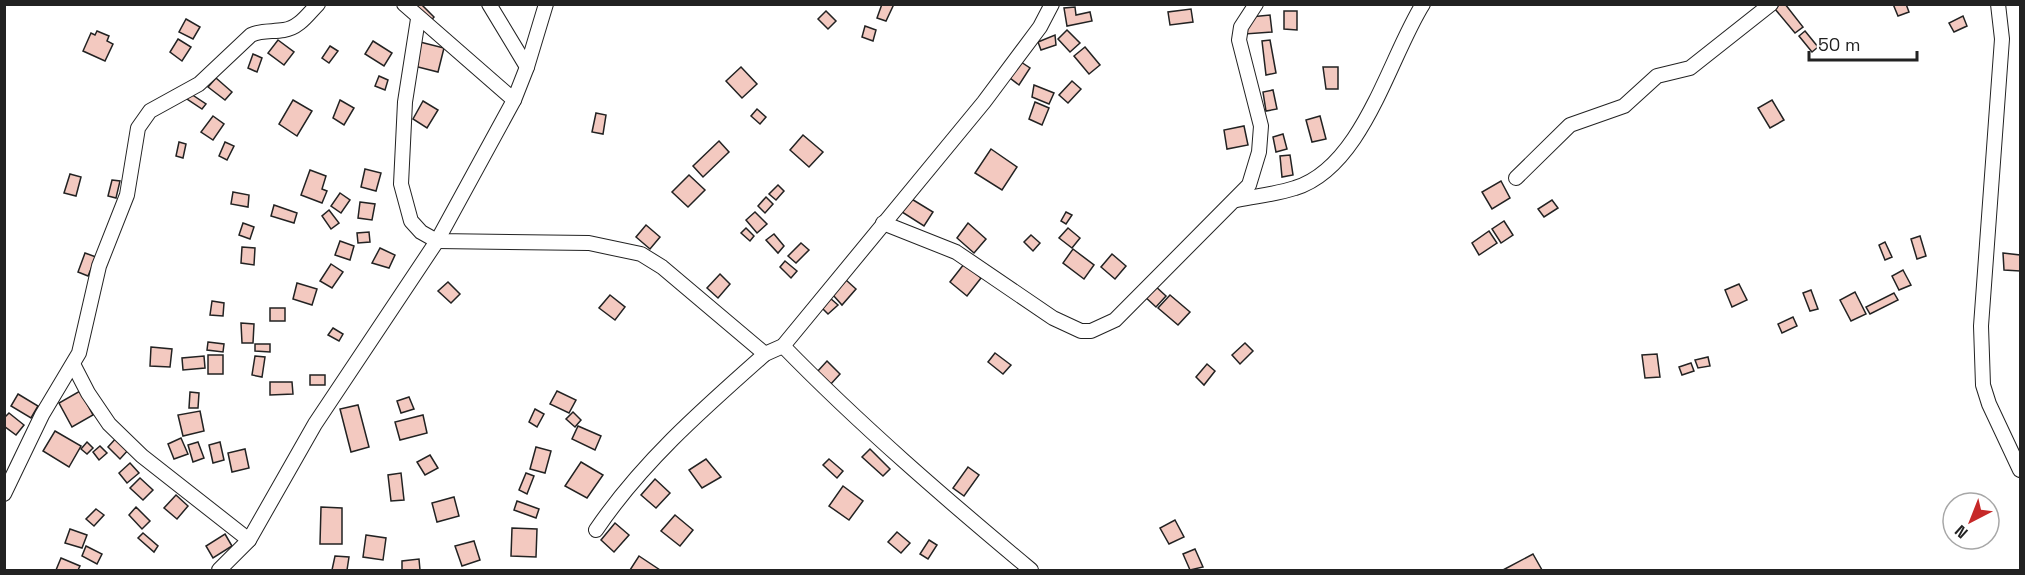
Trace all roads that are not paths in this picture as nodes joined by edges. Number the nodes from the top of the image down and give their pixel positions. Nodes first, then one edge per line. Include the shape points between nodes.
1 (318, 4) edge
2 (404, 4) edge
3 (489, 4) edge
4 (546, 4) edge
5 (1052, 4) edge
6 (1256, 4) edge
7 (1423, 4) edge
8 (1771, 4) edge
9 (1998, 4) edge
10 (418, 18) junction
11 (527, 67) junction
12 (514, 100) junction
13 (1516, 178) dead end
14 (1237, 200) junction
15 (883, 223) junction
16 (437, 241) junction
17 (783, 346) junction
18 (765, 354) junction
19 (73, 364) junction
20 (2020, 470) edge
21 (4, 494) edge
22 (596, 530) dead end
23 (249, 540) junction
24 (219, 570) edge
25 (1031, 570) edge

1 - 19 street via 294,27 251,35 199,84 144,117 138,128 128,195 99,266
2 - 10 street
3 - 11 street
4 - 11 street
5 - 15 street via 1040,27 984,102
6 - 14 street via 1241,27 1239,40 1257,102 1261,126 1259,152 1249,185
7 - 14 street via 1383,89 1361,128 1334,162 1297,188
8 - 13 street via 1690,68 1657,76 1624,106 1570,125
9 - 20 street via 2001,39 1981,326 1983,385
10 - 12 street
10 - 16 street via 405,102 401,184 411,221
11 - 12 street
12 - 16 street
14 - 15 street via 1115,320 1091,331 1081,331 1053,318 956,252
15 - 17 street
16 - 18 street via 589,243 640,254 662,267
16 - 23 street via 315,424
17 - 18 street
17 - 25 street via 950,502
18 - 22 street via 647,465
19 - 21 street via 42,415
19 - 23 street via 109,424 142,456
23 - 24 street

